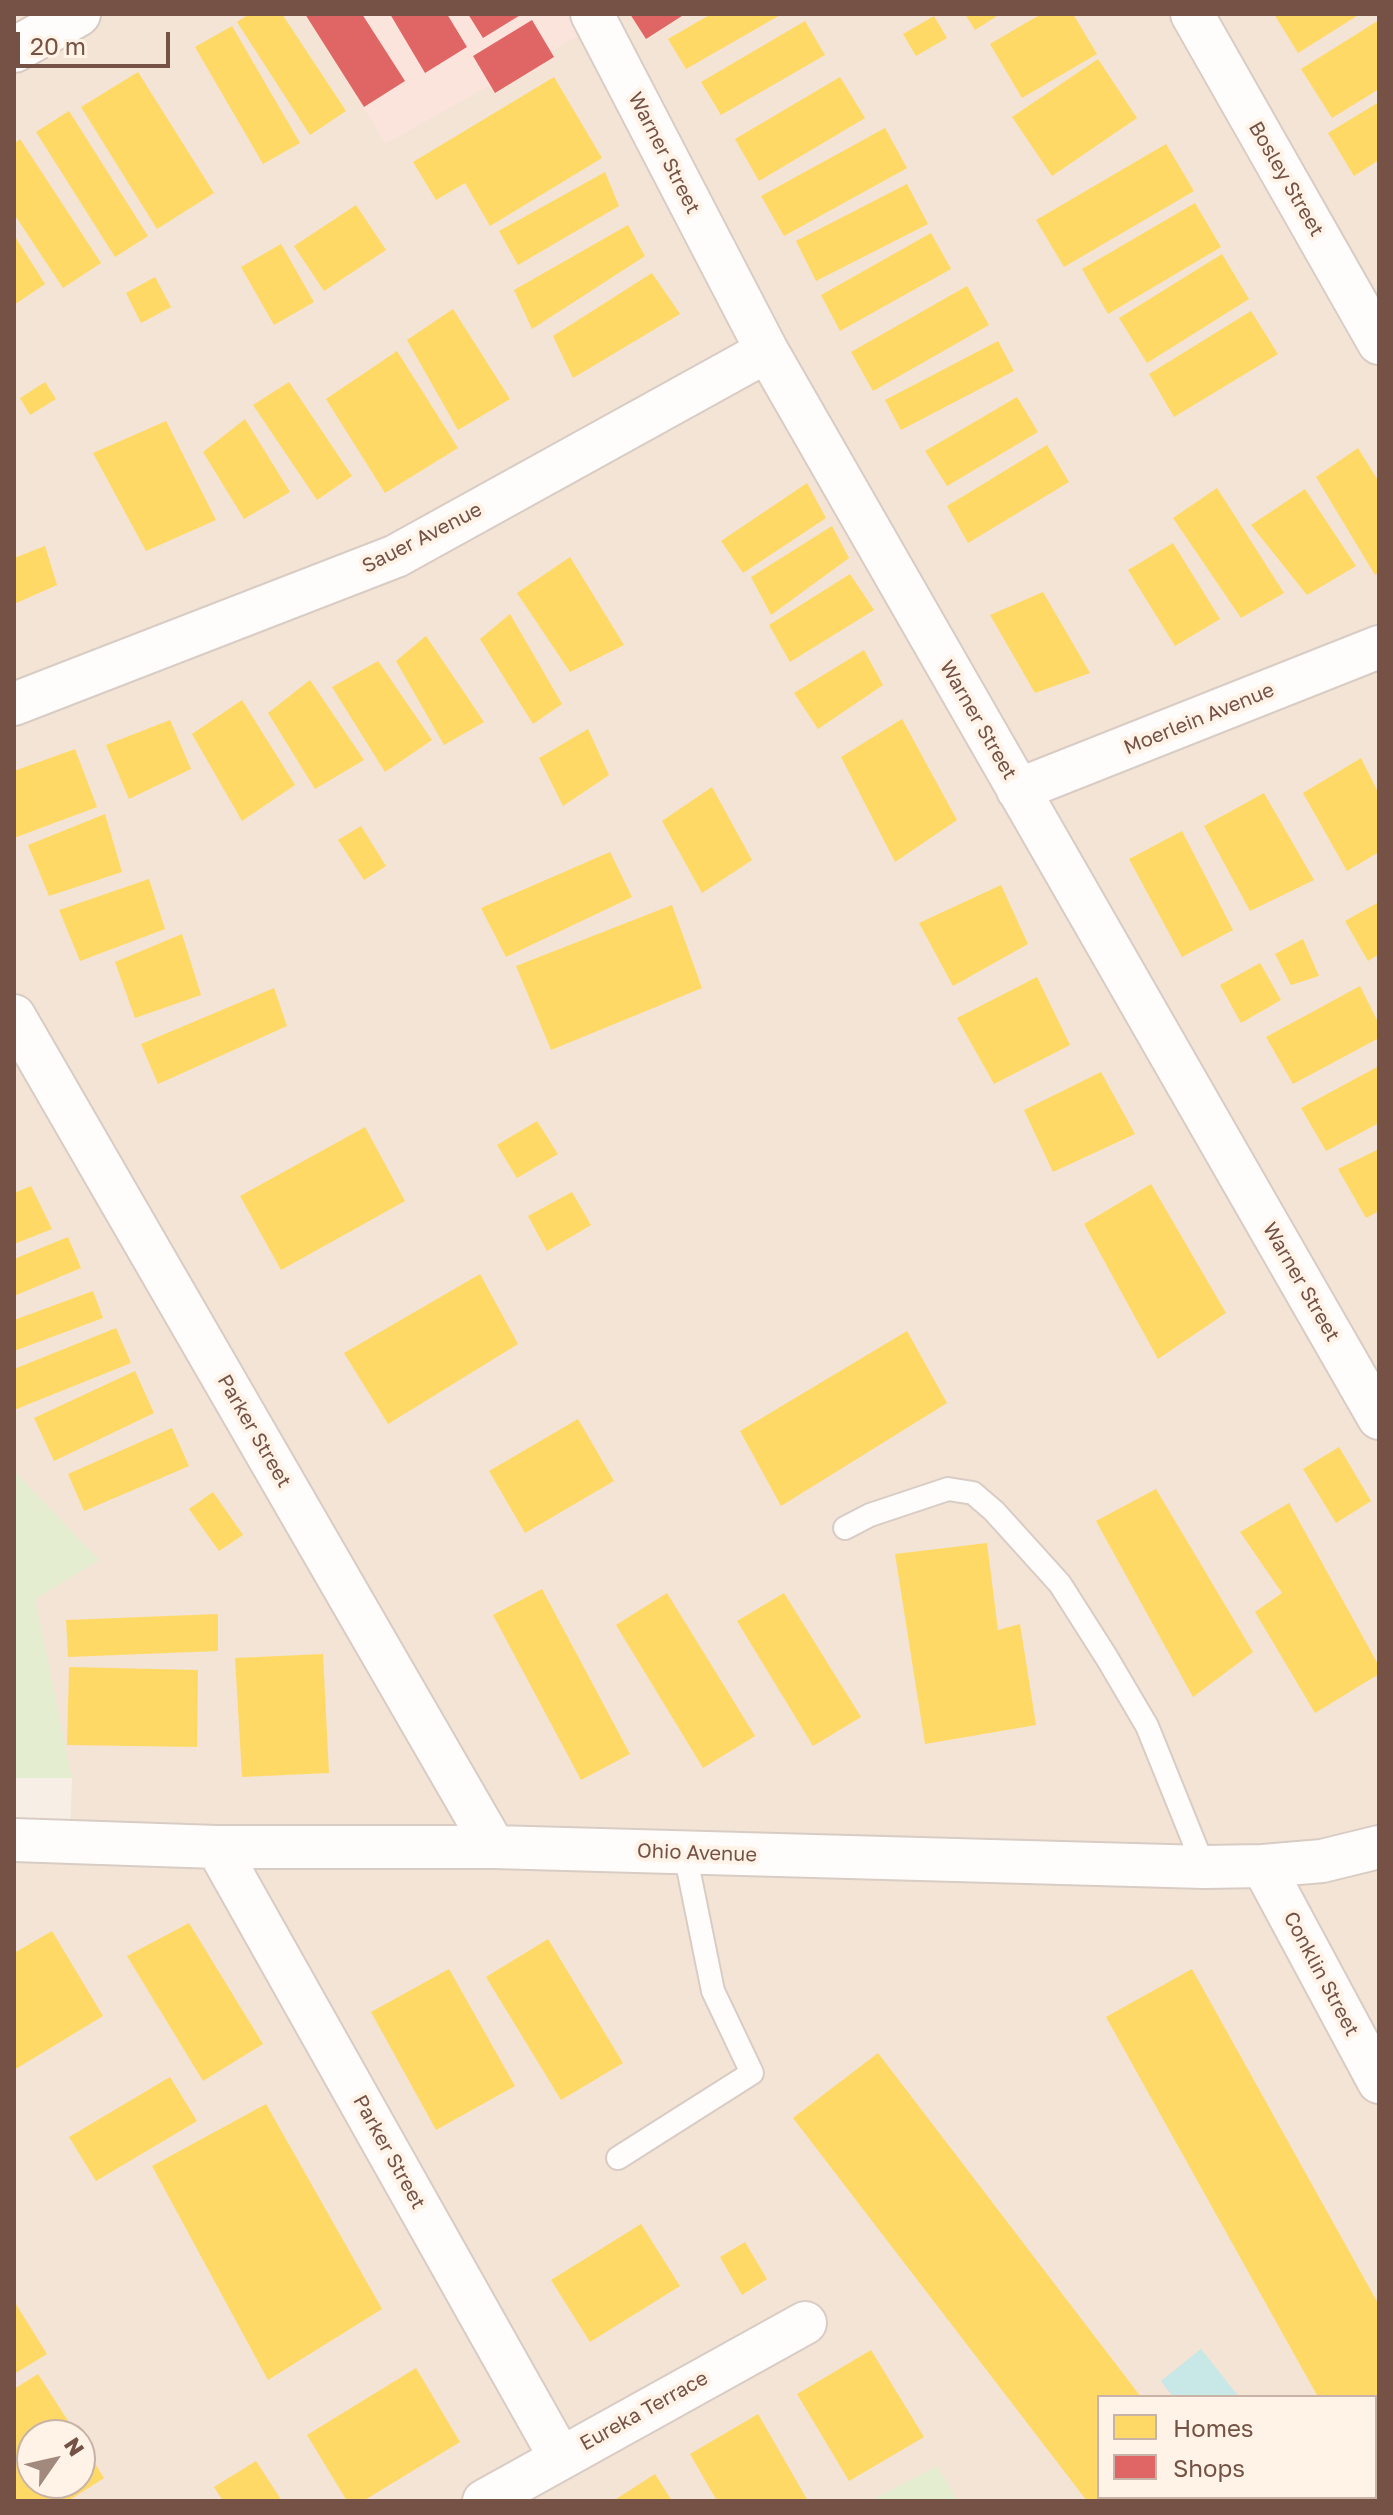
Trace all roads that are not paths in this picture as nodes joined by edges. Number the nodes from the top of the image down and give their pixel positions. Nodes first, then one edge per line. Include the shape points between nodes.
1 (78, 14) edge
2 (592, 14) edge
3 (1192, 14) edge
4 (14, 50) edge
5 (1379, 343) edge
6 (767, 351) junction
7 (1379, 647) edge
8 (14, 704) edge
9 (1018, 790) junction
10 (14, 1016) edge
11 (1379, 1418) edge
12 (845, 1528) dead end
13 (14, 1840) edge
14 (217, 1847) junction
15 (494, 1847) junction
16 (1379, 1847) edge
17 (685, 1853) junction
18 (1263, 1866) junction
19 (1204, 1867) junction
20 (1379, 2082) edge
21 (618, 2158) dead end
22 (805, 2323) dead end
23 (560, 2457) junction
24 (484, 2501) edge

1 - 4 main road
2 - 6 street, Warner Street
3 - 5 street, Bosley Street
6 - 8 street, Sauer Avenue via 396,556
6 - 9 street, Warner Street
7 - 9 street, Moerlein Avenue
9 - 11 street, Warner Street
10 - 15 street, Parker Street
12 - 19 lane via 948,1489 973,1493 994,1511 1060,1584 1107,1658 1147,1726
13 - 14 street, Ohio Avenue
14 - 15 street, Ohio Avenue
14 - 23 street, Parker Street
15 - 17 street, Ohio Avenue
16 - 18 street, Ohio Avenue via 1322,1861
17 - 19 street, Ohio Avenue
17 - 21 lane via 713,1991 752,2073
18 - 19 street, Ohio Avenue
18 - 20 street, Conklin Street
22 - 23 street, Eureka Terrace
23 - 24 street, Eureka Terrace

